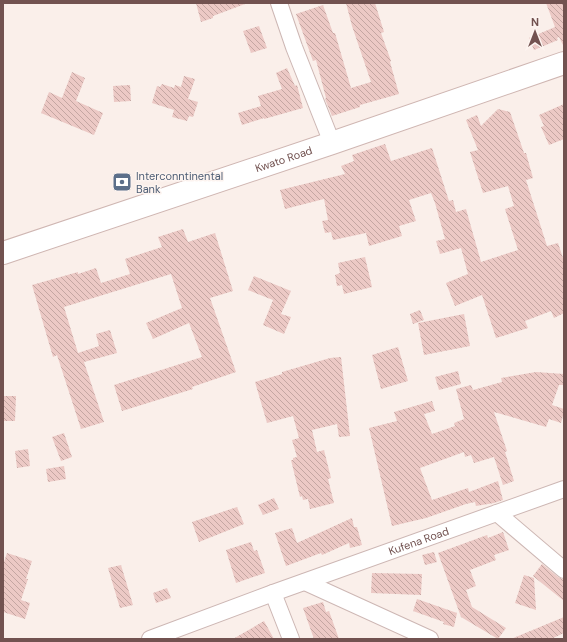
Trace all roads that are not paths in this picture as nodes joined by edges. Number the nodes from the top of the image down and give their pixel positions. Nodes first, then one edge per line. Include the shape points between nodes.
1 (279, 3) edge
2 (564, 63) edge
3 (332, 143) junction
4 (3, 253) edge
5 (564, 489) edge
6 (497, 513) junction
7 (564, 570) edge
8 (305, 582) junction
9 (273, 593) junction
10 (414, 635) edge
11 (150, 639) edge
12 (291, 639) edge
13 (430, 639) edge

1 - 3 street
2 - 3 street, Kwato Road
3 - 4 street, Kwato Road
5 - 6 street, Kufena Road
6 - 7 street
6 - 8 street, Kufena Road
8 - 9 street, Kufena Road
8 - 10 street
9 - 11 street, Kufena Road
9 - 12 street
10 - 13 street

